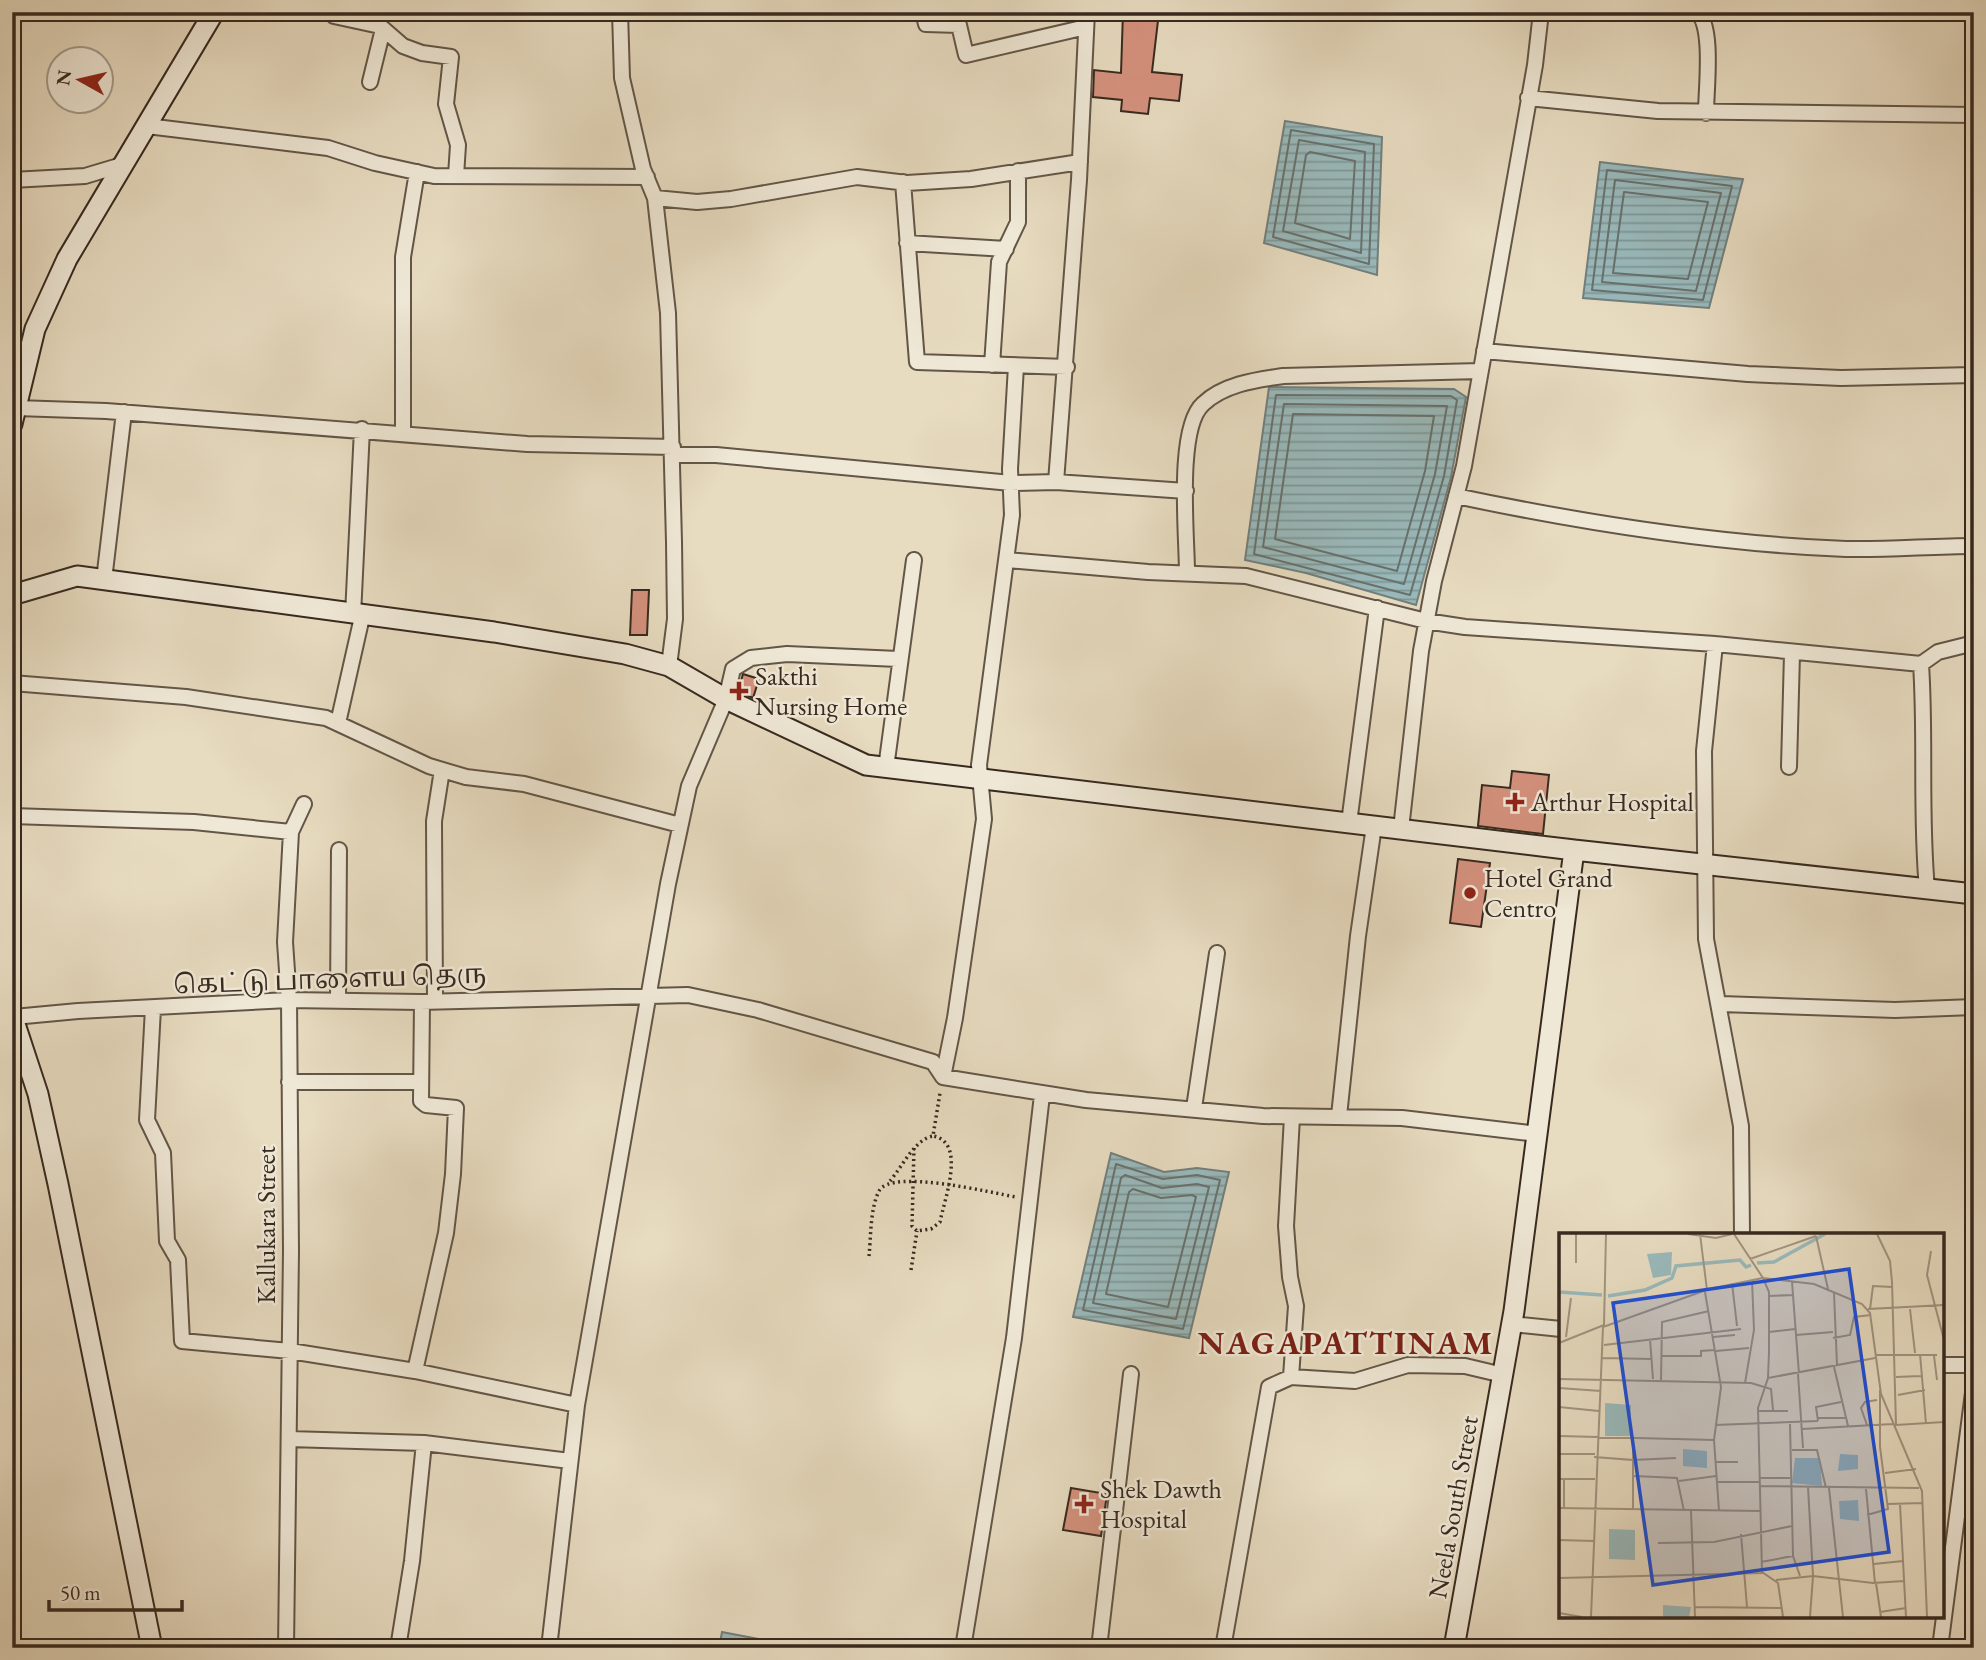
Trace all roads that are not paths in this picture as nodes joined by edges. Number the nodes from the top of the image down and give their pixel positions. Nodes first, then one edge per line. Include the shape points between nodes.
1 (214, 12) edge
2 (334, 12) edge
3 (620, 12) edge
4 (923, 12) edge
5 (1541, 12) edge
6 (1697, 12) edge
7 (1086, 20) edge
8 (383, 29) junction
9 (370, 82) dead end
10 (1528, 98) junction
11 (1706, 113) junction
12 (1974, 115) edge
13 (147, 126) junction
14 (1080, 162) junction
15 (125, 164) junction
16 (1018, 171) junction
17 (417, 172) junction
18 (456, 176) junction
19 (647, 177) junction
20 (12, 180) edge
21 (903, 183) junction
22 (655, 198) junction
23 (907, 243) junction
24 (1006, 248) junction
25 (1484, 351) junction
26 (992, 365) junction
27 (1016, 366) junction
28 (1067, 368) junction
29 (1480, 371) junction
30 (1974, 375) edge
31 (124, 412) junction
32 (14, 416) edge
33 (362, 429) junction
34 (402, 432) junction
35 (673, 451) junction
36 (1011, 482) junction
37 (1056, 482) junction
38 (1186, 491) junction
39 (1456, 496) junction
40 (1974, 546) edge
41 (1007, 560) junction
42 (914, 561) dead end
43 (1187, 573) junction
44 (104, 580) junction
45 (12, 594) edge
46 (1377, 608) junction
47 (357, 616) junction
48 (1426, 621) junction
49 (1974, 643) edge
50 (1715, 645) junction
51 (1792, 654) junction
52 (898, 659) junction
53 (1921, 664) junction
54 (668, 666) junction
55 (12, 683) edge
56 (726, 699) junction
57 (338, 723) junction
58 (1789, 766) dead end
59 (886, 768) junction
60 (442, 770) junction
61 (981, 779) junction
62 (304, 804) dead end
63 (12, 816) edge
64 (1349, 823) junction
65 (680, 825) junction
66 (1374, 826) junction
67 (1401, 830) junction
68 (291, 832) junction
69 (339, 850) dead end
70 (1574, 850) junction
71 (1703, 864) junction
72 (1927, 889) junction
73 (1974, 894) edge
74 (1217, 953) dead end
75 (649, 998) junction
76 (289, 1000) junction
77 (338, 1001) junction
78 (428, 1001) junction
79 (1721, 1004) junction
80 (1974, 1007) edge
81 (153, 1008) junction
82 (13, 1016) edge
83 (943, 1077) junction
84 (289, 1082) junction
85 (421, 1082) junction
86 (1042, 1095) junction
87 (1194, 1108) junction
88 (1339, 1116) junction
89 (1292, 1117) junction
90 (1538, 1134) junction
91 (1742, 1233) edge
92 (1512, 1324) junction
93 (1559, 1329) edge
94 (290, 1350) junction
95 (1944, 1365) edge
96 (1974, 1365) edge
97 (415, 1371) junction
98 (1131, 1374) dead end
99 (1503, 1375) junction
100 (1291, 1377) junction
101 (1974, 1385) edge
102 (577, 1405) junction
103 (289, 1439) junction
104 (424, 1443) junction
105 (570, 1461) junction
106 (1944, 1617) edge
107 (1944, 1618) edge
108 (152, 1648) edge
109 (286, 1648) edge
110 (398, 1648) edge
111 (549, 1648) edge
112 (962, 1648) edge
113 (1099, 1648) edge
114 (1223, 1648) edge
115 (1454, 1648) edge
116 (1940, 1648) edge

1 - 13 street
2 - 8 street via 334,16
3 - 19 street via 622,78
4 - 7 street via 926,24 959,25 966,55
5 - 10 street
6 - 11 street via 1707,33
7 - 14 street
8 - 9 street
8 - 18 street via 403,46 451,57 446,104 458,145
10 - 11 street
10 - 25 street
11 - 12 street
13 - 15 street
13 - 17 street via 328,148
14 - 16 street
14 - 28 street
15 - 20 street via 85,176
15 - 32 street via 67,259 35,329
16 - 21 street
16 - 24 street via 1018,222
17 - 18 street
17 - 34 street via 403,257
18 - 19 street
19 - 22 street
21 - 22 street via 857,177 732,200
21 - 23 street
22 - 35 street via 668,313
23 - 24 street
23 - 26 street via 917,362
24 - 26 street via 999,262
25 - 29 street
25 - 30 street via 1748,374 1841,378
26 - 27 street
27 - 28 street
27 - 36 street
28 - 37 street
29 - 38 street via 1283,376 1236,386 1214,396 1195,413
29 - 39 street
31 - 32 street
31 - 33 street
31 - 44 street
33 - 34 street
33 - 47 street
34 - 35 street
35 - 36 street
35 - 54 street via 674,620
36 - 37 street
36 - 41 street
37 - 38 street
38 - 43 street
39 - 40 street via 1724,540 1848,549
39 - 48 street
41 - 43 street
41 - 61 street via 979,765
42 - 52 street
43 - 46 street via 1246,576
44 - 45 street via 77,576
44 - 47 street
46 - 48 street
46 - 64 street
47 - 54 street via 494,632 625,654
47 - 57 street
48 - 50 street
48 - 67 street
49 - 53 street via 1938,652
50 - 51 street
50 - 71 street via 1704,751
51 - 53 street
51 - 58 street
52 - 56 street via 823,654 751,658 733,669
52 - 59 street
53 - 72 street
54 - 56 street
55 - 57 street via 186,697
56 - 59 street via 866,765
56 - 65 street via 689,786
57 - 60 street
59 - 61 street
60 - 65 street via 524,785
60 - 78 street via 434,821
61 - 64 street
61 - 83 street via 984,819
62 - 68 street, Kallukara Street
63 - 68 street via 194,821
64 - 66 street
65 - 75 street
66 - 67 street
66 - 88 street
67 - 70 street
68 - 76 street, Kallukara Street via 285,942
69 - 77 street
70 - 71 street
70 - 90 street, Neela South Street
71 - 72 street
71 - 79 street via 1706,939
72 - 73 street
74 - 87 street
75 - 78 street, கெட்டு பாளைய தெரு
75 - 83 street, கெட்டு பாளைய தெரு via 688,995 758,1010 933,1062
75 - 102 street
76 - 77 street, கெட்டு பாளைய தெரு
76 - 81 street, கெட்டு பாளைய தெரு
76 - 84 street, Kallukara Street
77 - 78 street, கெட்டு பாளைய தெரு
78 - 85 street
79 - 80 street via 1895,1010
79 - 91 street via 1741,1126
81 - 82 street, கெட்டு பாளைய தெரு
81 - 94 street via 147,1119 163,1153 167,1241 178,1260 183,1341
82 - 108 street via 38,1094 58,1184
83 - 86 street
84 - 85 street
84 - 94 street, Kallukara Street
85 - 97 street via 421,1101 426,1105 456,1108 446,1233
86 - 87 street
86 - 112 street via 1014,1338
87 - 89 street
88 - 89 street
88 - 90 street via 1402,1118
89 - 100 street via 1286,1226 1296,1306
90 - 92 street, Neela South Street
92 - 93 street
92 - 99 street, Neela South Street
94 - 97 street
94 - 103 street, Kallukara Street
95 - 96 street
97 - 102 street
98 - 113 street
99 - 100 street via 1465,1366 1408,1365 1355,1381
99 - 115 street, Neela South Street
100 - 114 street via 1275,1383 1267,1395
101 - 106 street
102 - 105 street
103 - 104 street
103 - 109 street, Kallukara Street
104 - 105 street
104 - 110 street
105 - 111 street
107 - 116 street

